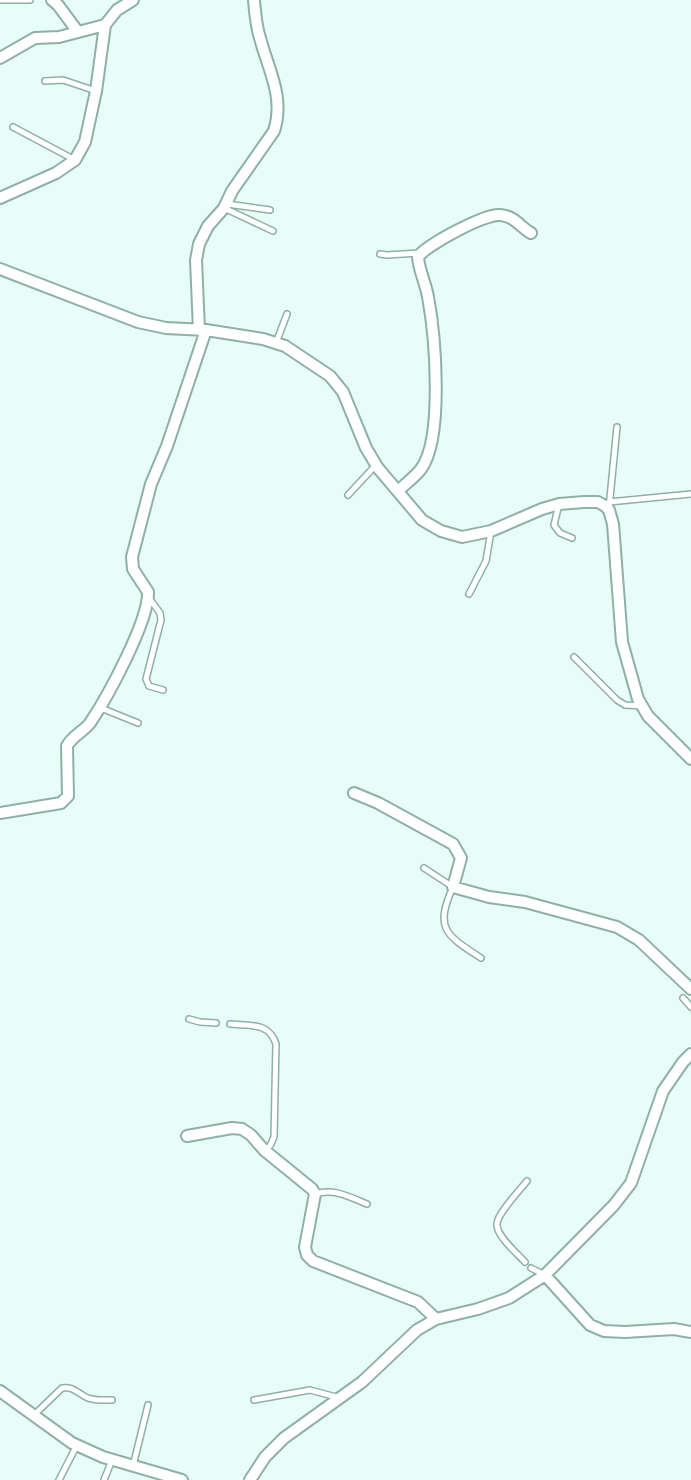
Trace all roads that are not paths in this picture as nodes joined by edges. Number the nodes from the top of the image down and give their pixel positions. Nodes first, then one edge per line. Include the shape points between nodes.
1 (0, 0) edge
2 (30, 0) edge
3 (52, 0) edge
4 (133, 0) edge
5 (254, 0) edge
6 (105, 25) junction
7 (78, 32) junction
8 (0, 58) edge
9 (45, 81) dead end
10 (96, 92) junction
11 (13, 127) dead end
12 (75, 160) junction
13 (0, 198) edge
14 (225, 206) junction
15 (270, 210) dead end
16 (273, 231) dead end
17 (531, 233) dead end
18 (421, 253) junction
19 (380, 254) dead end
20 (0, 269) edge
21 (287, 314) dead end
22 (202, 330) junction
23 (276, 343) junction
24 (617, 428) dead end
25 (376, 465) junction
26 (398, 491) junction
27 (691, 494) edge
28 (348, 495) dead end
29 (559, 504) junction
30 (609, 506) junction
31 (491, 531) junction
32 (572, 538) dead end
33 (469, 594) dead end
34 (148, 596) junction
35 (574, 657) dead end
36 (163, 690) dead end
37 (642, 706) junction
38 (99, 707) junction
39 (138, 723) dead end
40 (691, 759) edge
41 (354, 793) dead end
42 (0, 813) edge
43 (424, 868) dead end
44 (453, 887) junction
45 (481, 958) dead end
46 (691, 989) edge
47 (682, 998) dead end
48 (691, 1007) edge
49 (189, 1019) dead end
50 (216, 1023) dead end
51 (230, 1024) dead end
52 (691, 1054) edge
53 (187, 1136) dead end
54 (264, 1150) junction
55 (527, 1181) dead end
56 (315, 1194) junction
57 (367, 1204) dead end
58 (525, 1263) dead end
59 (531, 1268) dead end
60 (545, 1275) junction
61 (436, 1319) junction
62 (691, 1332) edge
63 (0, 1391) edge
64 (341, 1398) junction
65 (112, 1400) dead end
66 (254, 1400) dead end
67 (148, 1405) dead end
68 (34, 1415) junction
69 (77, 1445) junction
70 (112, 1460) junction
71 (133, 1466) junction
72 (59, 1480) edge
73 (104, 1480) edge
74 (182, 1480) edge
75 (250, 1480) edge

1 - 2 lane
3 - 7 street
4 - 6 street via 117,10
5 - 14 street via 259,38 275,84 276,124
6 - 7 street
6 - 10 street
7 - 8 street via 35,38
9 - 10 lane via 63,80
10 - 12 street via 85,142
11 - 12 lane
12 - 13 street via 56,173
14 - 15 lane
14 - 16 lane
14 - 22 street via 208,226 196,260
17 - 18 street via 512,217 496,214
18 - 19 lane
18 - 26 street via 418,259 429,297 436,361 435,414 426,459
20 - 22 street via 138,322
21 - 23 lane
22 - 23 street
22 - 34 street via 167,446 151,484 132,557 133,569 147,587
23 - 25 street via 330,376 343,392
24 - 30 lane
25 - 26 street
25 - 28 lane
26 - 31 street via 422,520 441,531 462,537
27 - 30 lane
29 - 30 street via 598,502
29 - 31 street
29 - 32 lane via 554,525
30 - 37 street via 622,642
31 - 33 lane via 486,561
34 - 36 lane via 161,621 146,679 149,686
34 - 38 street via 142,621
35 - 37 lane via 617,700
37 - 40 street
38 - 39 lane
38 - 42 street via 89,724 67,746 66,800
41 - 44 street via 453,844 461,858
43 - 44 lane
44 - 45 lane via 444,913 445,927 456,942
44 - 46 street via 617,927 639,940
47 - 48 lane
49 - 50 lane
51 - 54 lane via 268,1029 276,1044 274,1137
52 - 60 street via 663,1091 631,1183 615,1205
53 - 54 street via 242,1129
54 - 56 street
55 - 58 lane via 497,1224 506,1242
56 - 57 lane via 336,1192
56 - 61 street via 305,1247 307,1255 313,1261 418,1302
59 - 60 lane
60 - 61 street via 508,1298
60 - 62 street via 597,1328 611,1332
61 - 64 street via 417,1330
63 - 68 street
64 - 66 lane via 310,1390
64 - 75 street via 284,1438
65 - 68 lane via 97,1400 62,1388
67 - 71 lane
68 - 69 street
69 - 70 street
69 - 72 lane
70 - 71 street
70 - 73 lane
71 - 74 street

